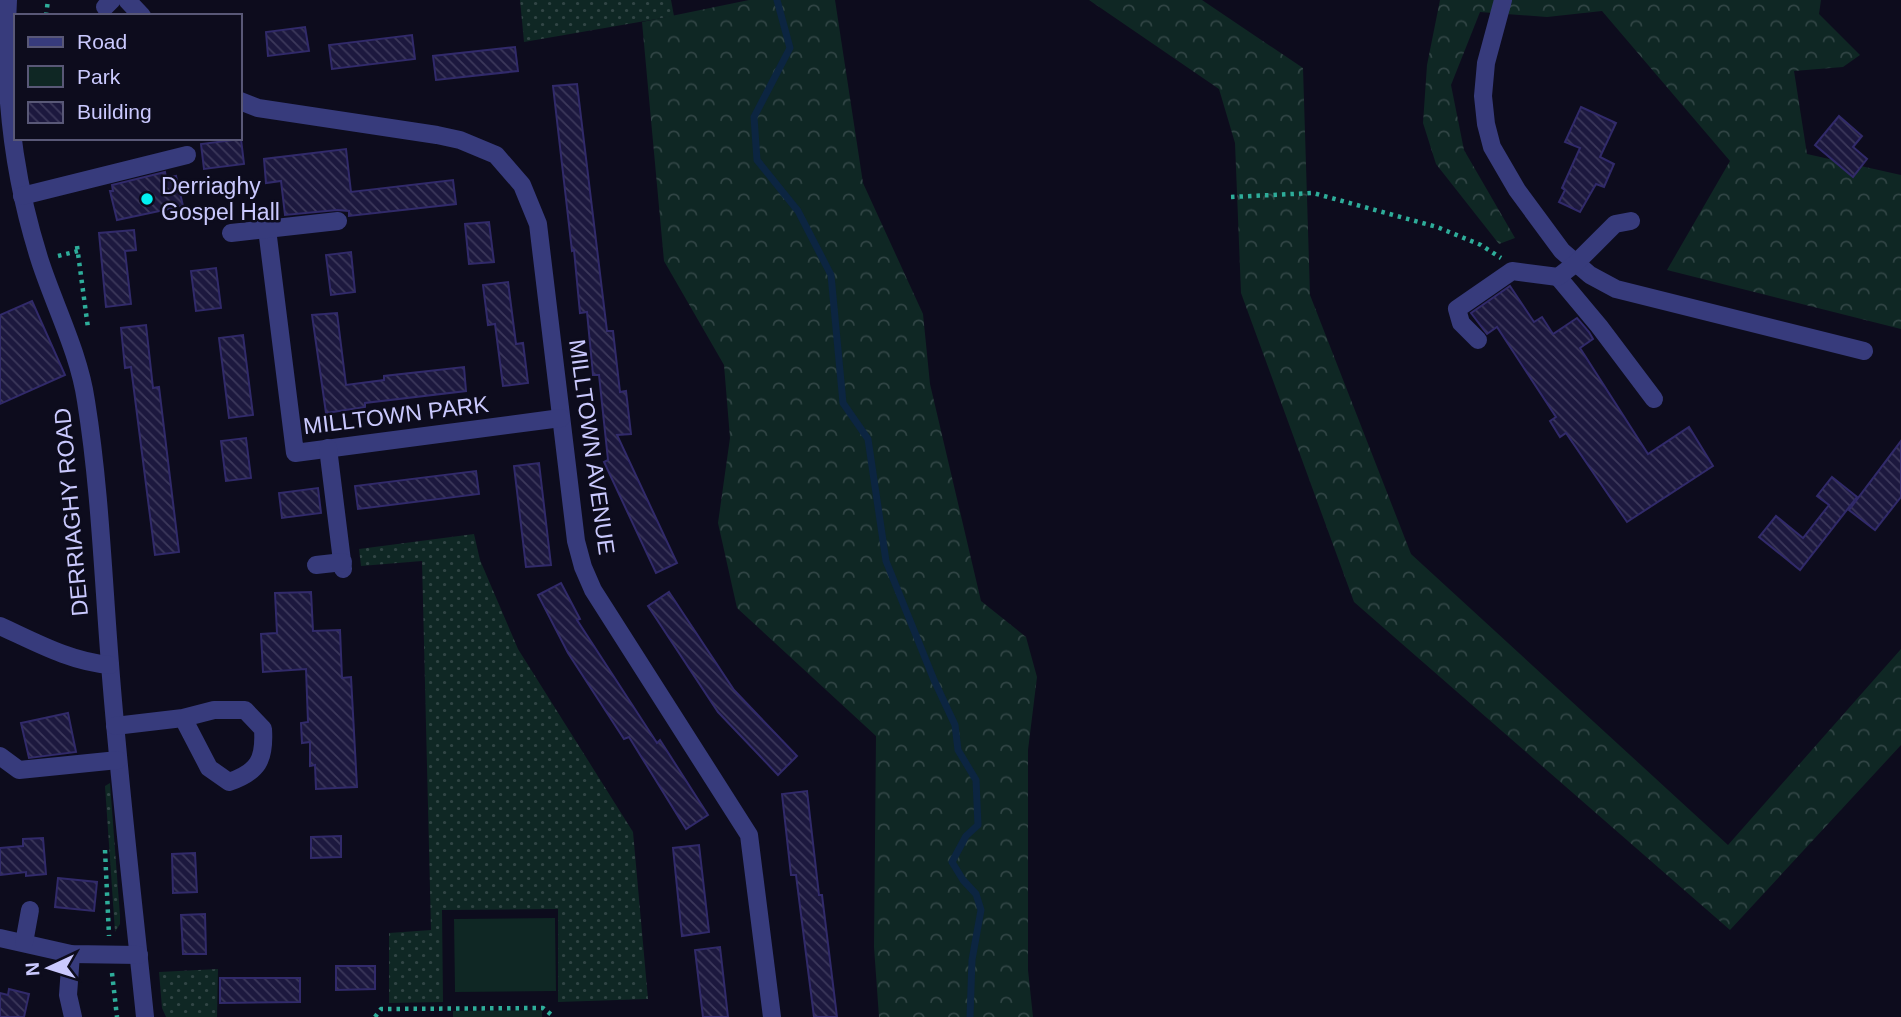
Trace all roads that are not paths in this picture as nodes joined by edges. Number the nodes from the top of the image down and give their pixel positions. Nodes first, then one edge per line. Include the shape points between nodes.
1 (127, 0) edge
2 (1503, 0) edge
3 (5, 6) edge
4 (140, 14) edge
5 (242, 102) edge
6 (4, 115) edge
7 (187, 155) dead end
8 (22, 196) junction
9 (338, 220) dead end
10 (1631, 221) dead end
11 (267, 229) junction
12 (231, 233) dead end
13 (1576, 263) junction
14 (1558, 277) junction
15 (1478, 340) dead end
16 (1864, 351) dead end
17 (1654, 399) dead end
18 (561, 418) junction
19 (328, 449) junction
20 (316, 565) dead end
21 (0, 626) edge
22 (110, 665) junction
23 (183, 718) junction
24 (115, 726) junction
25 (0, 756) edge
26 (118, 760) junction
27 (30, 910) dead end
28 (0, 938) edge
29 (24, 943) junction
30 (71, 954) junction
31 (139, 956) junction
32 (73, 1017) edge
33 (145, 1017) edge
34 (772, 1017) edge

1 - 4 street
2 - 13 street via 1486,63 1483,96 1492,147 1517,190
3 - 6 street, DERRIAGHY ROAD
5 - 18 street, MILLTOWN AVENUE via 437,135 496,155 522,185 538,224
6 - 8 street, DERRIAGHY ROAD
7 - 8 street
8 - 22 street, DERRIAGHY ROAD via 86,400
9 - 11 street
10 - 13 street via 1615,224
11 - 12 street
11 - 19 street, MILLTOWN PARK via 295,453
13 - 14 street
13 - 16 street via 1616,289
14 - 15 street via 1512,271 1457,309 1461,323
14 - 17 street
18 - 19 street, MILLTOWN PARK
18 - 34 street, MILLTOWN AVENUE via 576,541 593,590 749,835
19 - 20 street via 343,566
21 - 22 street via 59,653
22 - 24 street, DERRIAGHY ROAD
23 - 23 street via 214,710 245,710 263,729 261,759 247,776 229,782 209,768
23 - 24 street
24 - 26 street, DERRIAGHY ROAD
25 - 26 street via 19,770
26 - 31 street, DERRIAGHY ROAD
27 - 29 street
28 - 29 street
29 - 30 street
30 - 31 street
30 - 32 street via 68,995
31 - 33 street, DERRIAGHY ROAD

